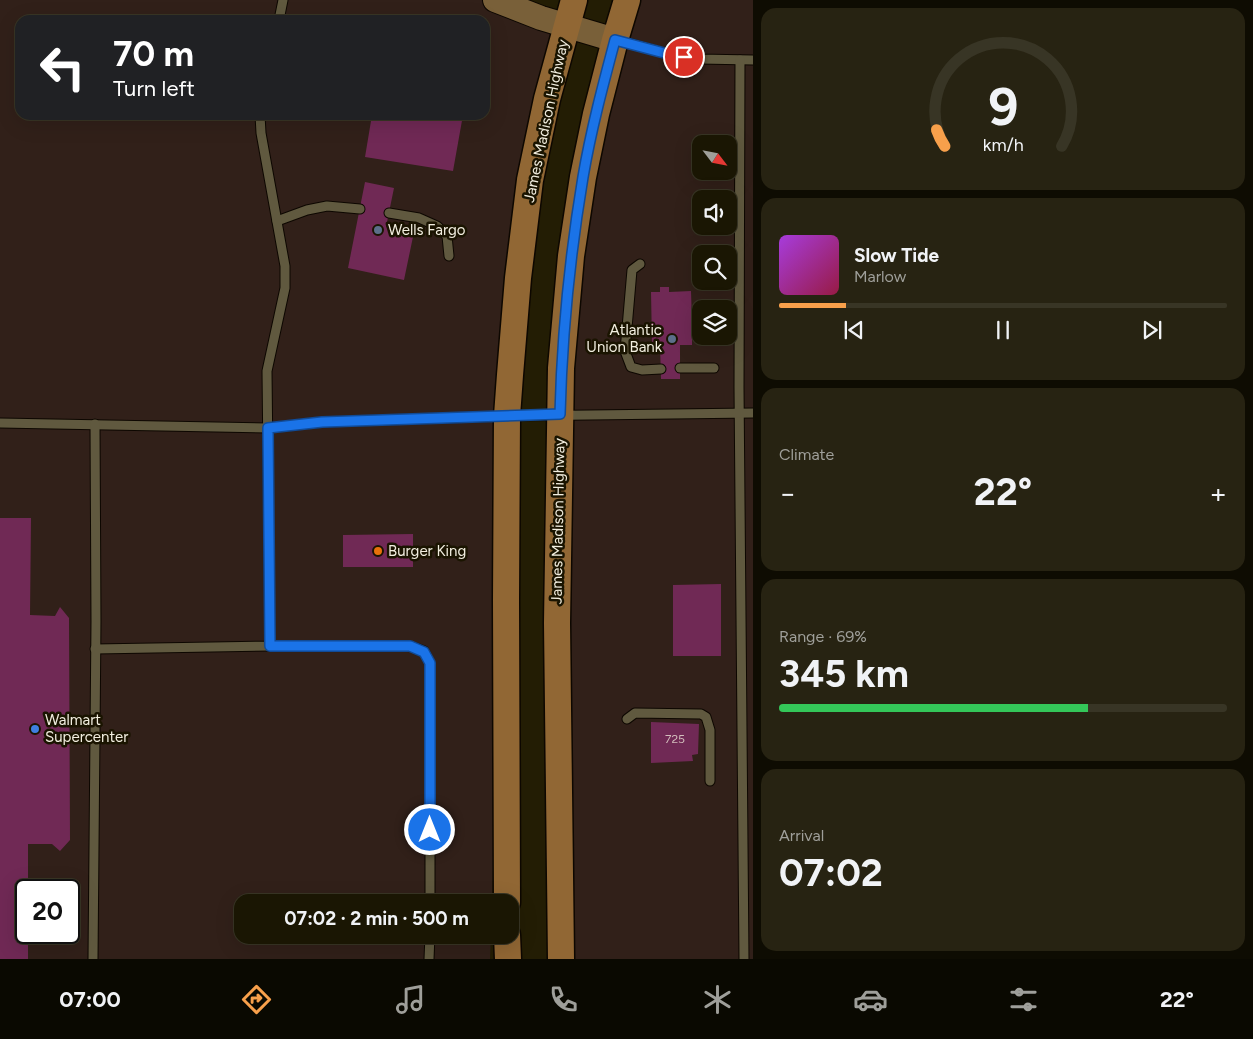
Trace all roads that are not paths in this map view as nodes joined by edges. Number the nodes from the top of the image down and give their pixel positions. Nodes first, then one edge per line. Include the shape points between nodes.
1 (283, 0) edge
2 (495, 0) edge
3 (574, 0) edge
4 (627, 0) edge
5 (280, 15) edge
6 (566, 26) junction
7 (615, 40) junction
8 (740, 60) junction
9 (753, 60) edge
10 (260, 120) edge
11 (360, 209) dead end
12 (389, 213) dead end
13 (277, 221) junction
14 (449, 256) dead end
15 (640, 264) dead end
16 (680, 368) dead end
17 (714, 368) dead end
18 (661, 369) dead end
19 (739, 413) junction
20 (753, 413) edge
21 (560, 414) junction
22 (508, 416) junction
23 (0, 423) edge
24 (95, 424) junction
25 (268, 428) junction
26 (270, 646) junction
27 (95, 649) junction
28 (627, 720) dead end
29 (710, 781) dead end
30 (430, 894) edge
31 (507, 894) edge
32 (430, 944) edge
33 (507, 944) edge
34 (93, 959) edge
35 (430, 959) edge
36 (508, 959) edge
37 (561, 959) edge
38 (744, 959) edge

1 - 5 lane
2 - 6 street
3 - 6 main road, James Madison Highway
4 - 7 main road, James Madison Highway
6 - 7 street
6 - 22 main road, James Madison Highway via 530,180 518,278
7 - 8 lane via 699,59
7 - 21 main road, James Madison Highway via 583,177 571,256
8 - 9 lane
8 - 19 lane
10 - 13 lane
11 - 13 lane via 327,206
12 - 14 lane via 419,218 437,226 448,236
13 - 25 lane via 286,266 285,288 267,371
15 - 18 lane via 632,270 625,351 631,367
16 - 17 lane
19 - 20 lane
19 - 21 lane
19 - 38 lane
21 - 22 lane
21 - 37 main road, James Madison Highway via 557,623
22 - 25 lane via 322,422
22 - 31 main road, James Madison Highway
23 - 24 lane
24 - 25 lane
24 - 27 lane
25 - 26 lane
26 - 27 lane
26 - 30 lane via 410,646 424,652 430,663
27 - 34 lane
28 - 29 lane via 635,713 701,714 706,717 710,730
32 - 35 lane
33 - 36 main road

